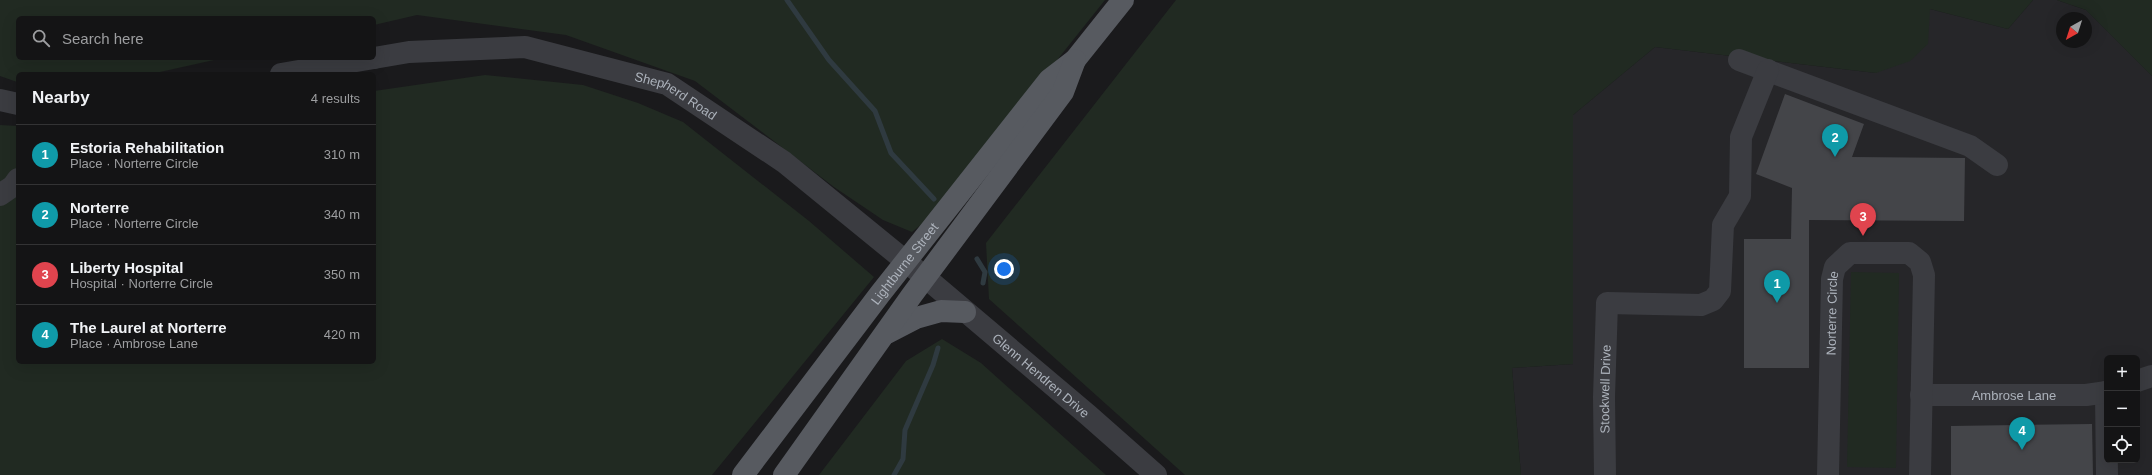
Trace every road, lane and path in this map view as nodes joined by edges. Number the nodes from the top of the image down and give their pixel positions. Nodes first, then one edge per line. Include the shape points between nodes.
1 (1123, 0) edge
2 (376, 58) edge
3 (362, 60) edge
4 (1075, 60) junction
5 (1740, 60) dead end
6 (1768, 70) junction
7 (293, 72) edge
8 (0, 100) edge
9 (16, 104) edge
10 (1997, 164) dead end
11 (16, 182) edge
12 (0, 195) edge
13 (906, 261) junction
14 (925, 277) junction
15 (965, 312) junction
16 (884, 335) junction
17 (2152, 376) edge
18 (2140, 380) edge
19 (2104, 392) edge
20 (1921, 395) junction
21 (2107, 427) edge
22 (743, 475) edge
23 (784, 475) edge
24 (1156, 475) edge
25 (1605, 475) edge
26 (1828, 475) edge
27 (1920, 475) edge
28 (2107, 475) edge

1 - 4 main road, Lightburne Street
2 - 13 street, Shepherd Road via 409,52 525,47 667,84 784,162
3 - 7 street, Shepherd Road
4 - 13 main road, Lightburne Street via 1050,80
4 - 14 main road, Lightburne Street via 1063,92
5 - 6 street
6 - 10 street via 1970,146
6 - 25 street, Stockwell Drive via 1741,137 1740,196 1723,225 1720,291 1713,300 1701,305 1607,303
8 - 9 street
11 - 12 street
13 - 14 street, Shepherd Road
13 - 22 main road, Lightburne Street
14 - 15 street, Glenn Hendren Drive
14 - 16 main road, Lightburne Street
15 - 16 main road via 940,311 916,318
15 - 24 street, Glenn Hendren Drive
16 - 23 main road, Lightburne Street
17 - 18 street
19 - 20 street, Ambrose Lane via 2086,395
20 - 26 street, Norterre Circle via 1924,275 1920,262 1910,253 1850,253 1835,267 1832,279
20 - 27 street, Norterre Circle
21 - 28 street

